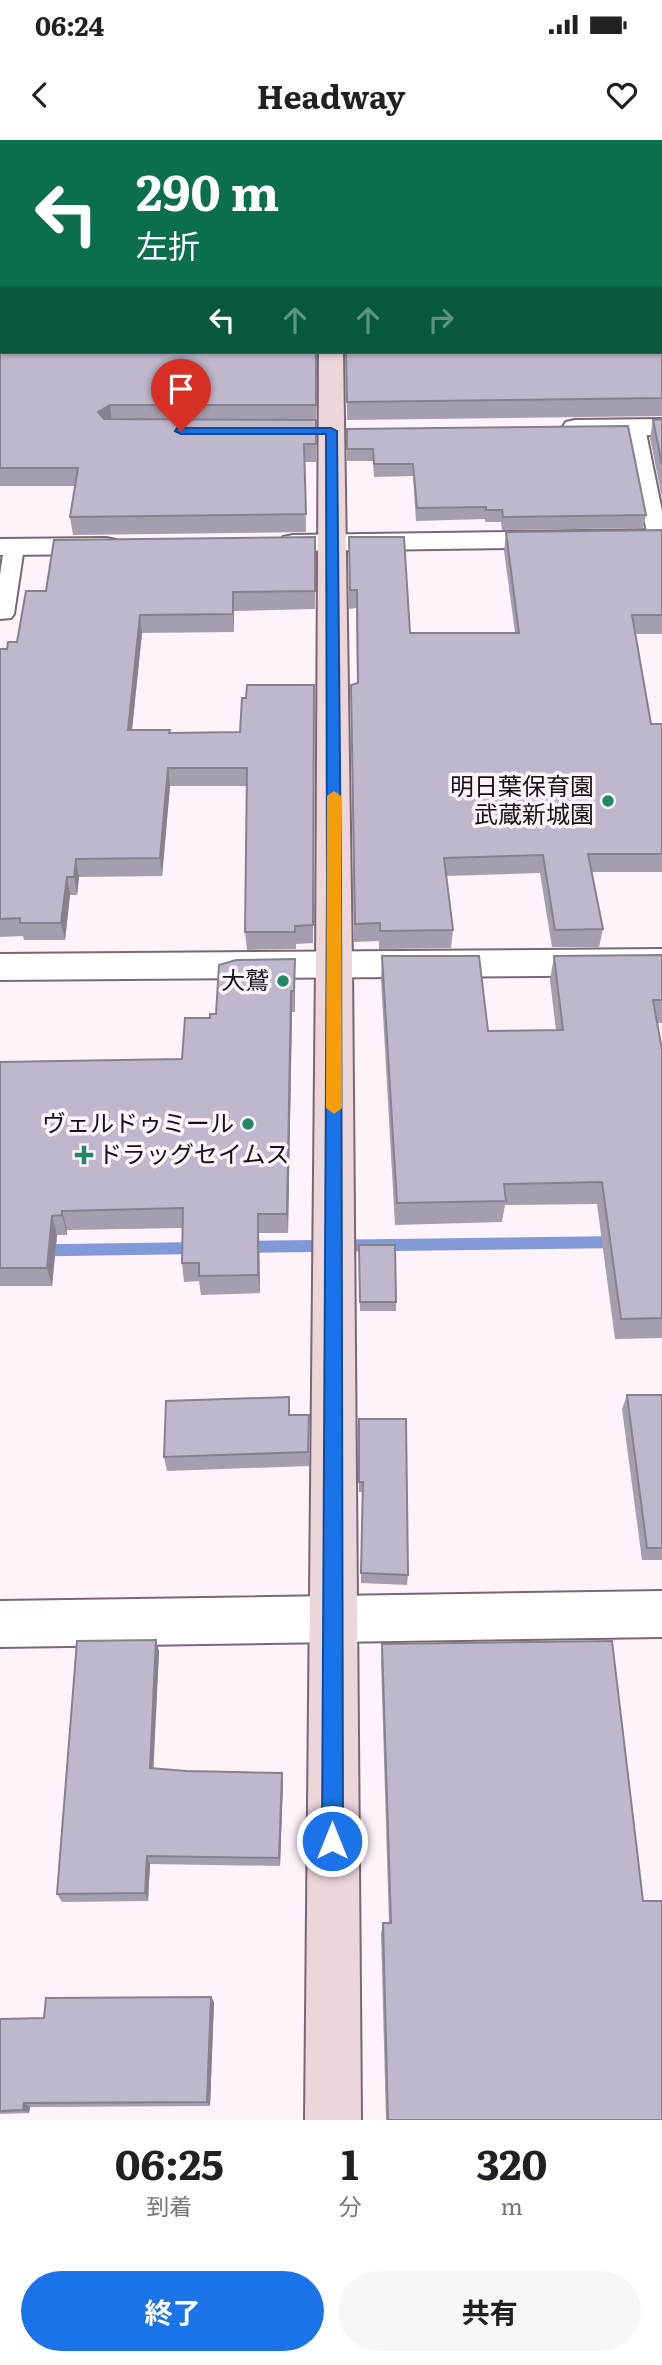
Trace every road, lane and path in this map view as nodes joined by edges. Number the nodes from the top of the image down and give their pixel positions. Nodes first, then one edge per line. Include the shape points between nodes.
1 (331, 354) edge
2 (649, 427) edge
3 (553, 428) edge
4 (359, 430) edge
5 (324, 431) junction
6 (660, 538) edge
7 (331, 543) junction
8 (264, 544) edge
9 (131, 545) edge
10 (7, 547) edge
11 (4, 614) dead end
12 (662, 962) edge
13 (334, 963) junction
14 (0, 967) edge
15 (662, 1614) edge
16 (332, 1619) junction
17 (0, 1624) edge
18 (333, 2120) edge

1 - 5 street
2 - 3 street
2 - 6 lane
4 - 5 street
5 - 7 street
6 - 7 street
7 - 8 street
7 - 13 street
9 - 10 street
10 - 11 lane
12 - 13 street
13 - 14 street
13 - 16 street
15 - 16 street
16 - 17 street
16 - 18 street

